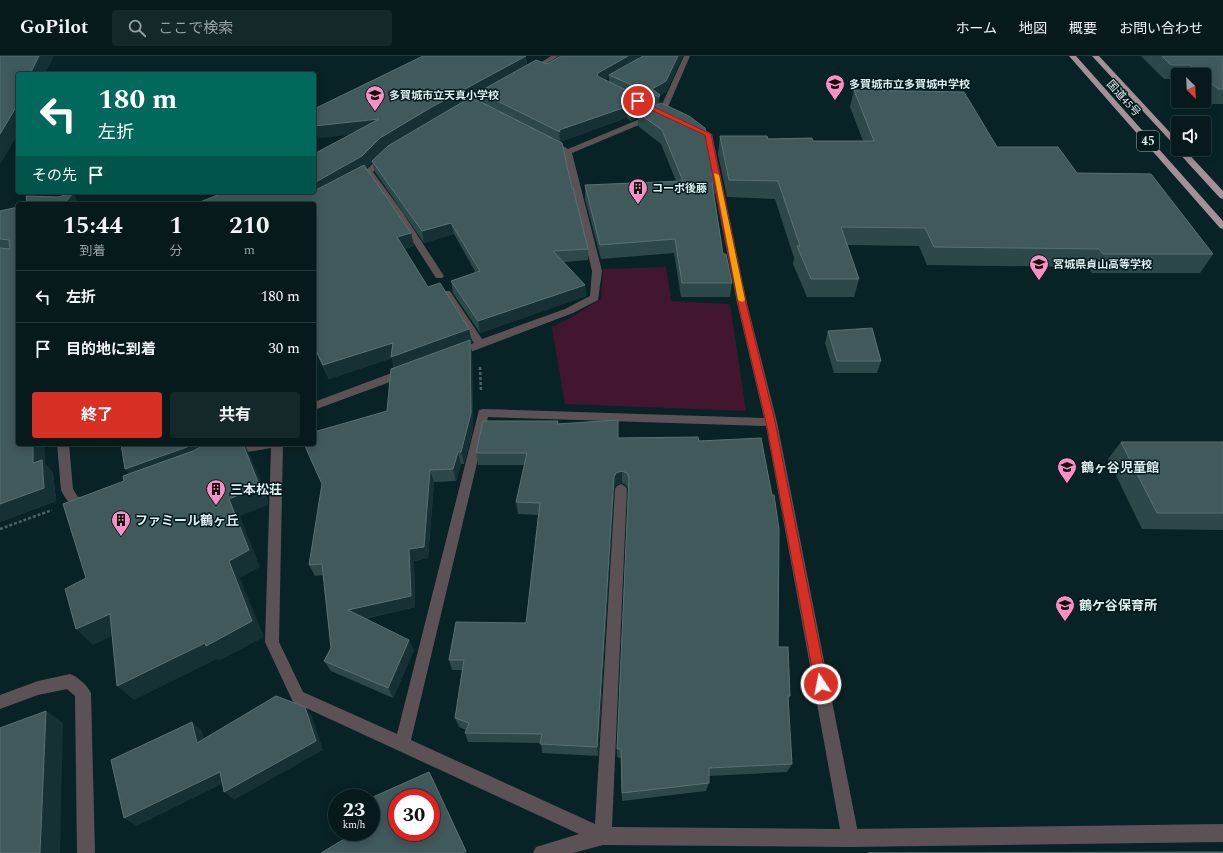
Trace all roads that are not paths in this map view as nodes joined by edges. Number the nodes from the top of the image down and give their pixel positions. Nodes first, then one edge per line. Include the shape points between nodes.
1 (556, 56) edge
2 (687, 56) edge
3 (1072, 56) edge
4 (1095, 56) edge
5 (524, 75) edge
6 (658, 110) junction
7 (1171, 138) edge
8 (542, 139) edge
9 (393, 151) edge
10 (568, 152) junction
11 (1186, 156) edge
12 (369, 172) junction
13 (346, 186) edge
14 (1223, 196) edge
15 (1223, 226) edge
16 (439, 276) dead end
17 (447, 293) edge
18 (480, 344) junction
19 (444, 358) edge
20 (415, 368) edge
21 (316, 405) edge
22 (771, 422) junction
23 (63, 446) edge
24 (256, 446) edge
25 (277, 446) edge
26 (216, 455) edge
27 (621, 488) edge
28 (100, 501) edge
29 (0, 702) edge
30 (402, 744) junction
31 (1223, 833) edge
32 (603, 836) junction
33 (850, 838) junction
34 (86, 853) edge
35 (542, 853) edge

1 - 5 street
2 - 6 street
3 - 15 highway, 国道45号 / 45
4 - 7 highway, 国道45号 / 45
6 - 10 street
6 - 22 street via 708,134 742,303
8 - 10 street
9 - 12 street
10 - 18 street via 596,271 595,298 569,311
11 - 14 highway
12 - 13 street
12 - 16 street
17 - 18 street
18 - 19 street
20 - 21 street
22 - 30 street via 483,412
22 - 33 street
23 - 28 street via 68,490 75,502
24 - 26 street
25 - 30 street via 272,642 298,697
27 - 32 street
29 - 34 street via 38,688 70,681 83,693
30 - 32 street
31 - 33 street
32 - 33 street
32 - 35 street

